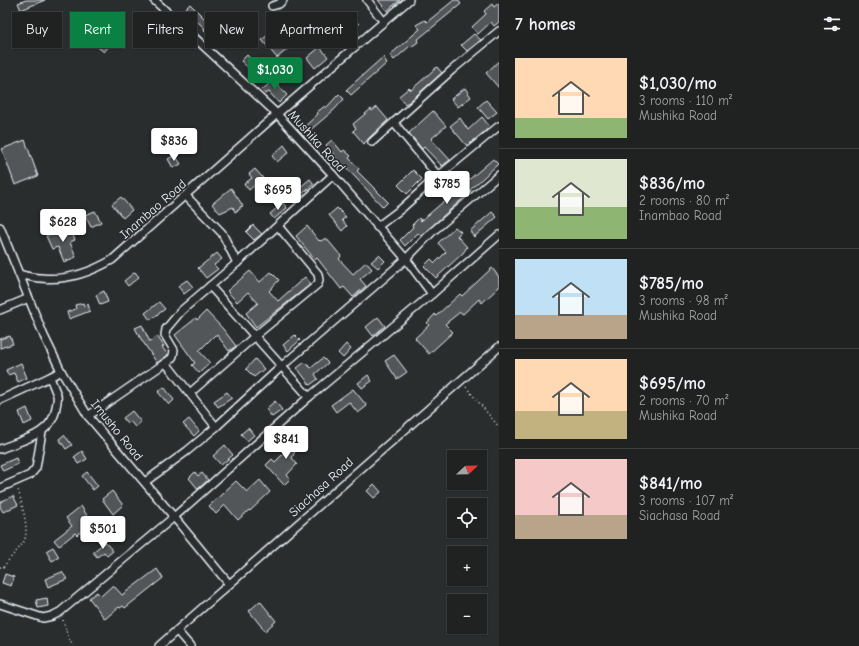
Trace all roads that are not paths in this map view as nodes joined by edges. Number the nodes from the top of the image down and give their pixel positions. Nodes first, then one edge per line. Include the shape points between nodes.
1 (154, 0) edge
2 (283, 0) edge
3 (367, 0) edge
4 (409, 0) edge
5 (272, 6) dead end
6 (384, 22) junction
7 (499, 33) edge
8 (277, 114) junction
9 (394, 123) junction
10 (499, 126) edge
11 (372, 142) dead end
12 (333, 175) junction
13 (499, 175) edge
14 (438, 176) junction
15 (186, 196) junction
16 (278, 226) junction
17 (0, 227) edge
18 (377, 227) junction
19 (499, 235) edge
20 (406, 259) junction
21 (237, 263) junction
22 (19, 274) junction
23 (210, 286) junction
24 (432, 294) junction
25 (29, 298) junction
26 (0, 310) edge
27 (255, 336) junction
28 (499, 347) edge
29 (166, 363) junction
30 (282, 366) junction
31 (61, 371) junction
32 (50, 378) junction
33 (190, 392) junction
34 (309, 397) junction
35 (0, 400) edge
36 (88, 416) junction
37 (216, 427) junction
38 (42, 432) junction
39 (0, 449) edge
40 (145, 482) junction
41 (0, 488) edge
42 (174, 517) junction
43 (229, 584) junction
44 (0, 604) edge
45 (177, 631) junction
46 (159, 646) edge
47 (190, 646) edge

1 - 8 street, Mushika Road
2 - 5 street
3 - 6 street
4 - 6 street, Inambao Road
6 - 8 street, Inambao Road
7 - 9 street via 452,70
8 - 12 street, Mushika Road
8 - 15 street, Inambao Road
9 - 11 street
9 - 14 street
10 - 14 street
12 - 16 street
12 - 18 street, Mushika Road
13 - 20 street via 432,232
14 - 18 street
15 - 21 street via 222,234
15 - 22 street, Inambao Road via 112,260 98,268 62,278 40,278
16 - 21 street
16 - 27 street via 318,274 319,280 318,284
17 - 22 street, Imusho Road
18 - 20 street, Mushika Road
19 - 24 street
20 - 24 street, Mushika Road
20 - 30 street
21 - 23 street
22 - 25 street, Imusho Road
23 - 27 street
23 - 29 street via 181,311 166,329 165,335 174,350 173,356
24 - 34 street
25 - 26 street
25 - 31 street, Imusho Road
27 - 30 street
27 - 33 street
28 - 43 street, Siachasa Road
29 - 33 street
29 - 36 street
30 - 34 street
30 - 37 street
31 - 32 street
31 - 36 street, Imusho Road
32 - 35 street
32 - 38 street via 57,396 55,414 49,426
33 - 37 street
34 - 42 street
36 - 40 street, Imusho Road
37 - 40 street
38 - 39 street
38 - 41 street via 36,468 30,476
40 - 42 street, Imusho Road
42 - 43 street, Imusho Road
42 - 44 street via 60,612 43,618
43 - 45 street, Siachasa Road
45 - 46 street, Siachasa Road
45 - 47 street

